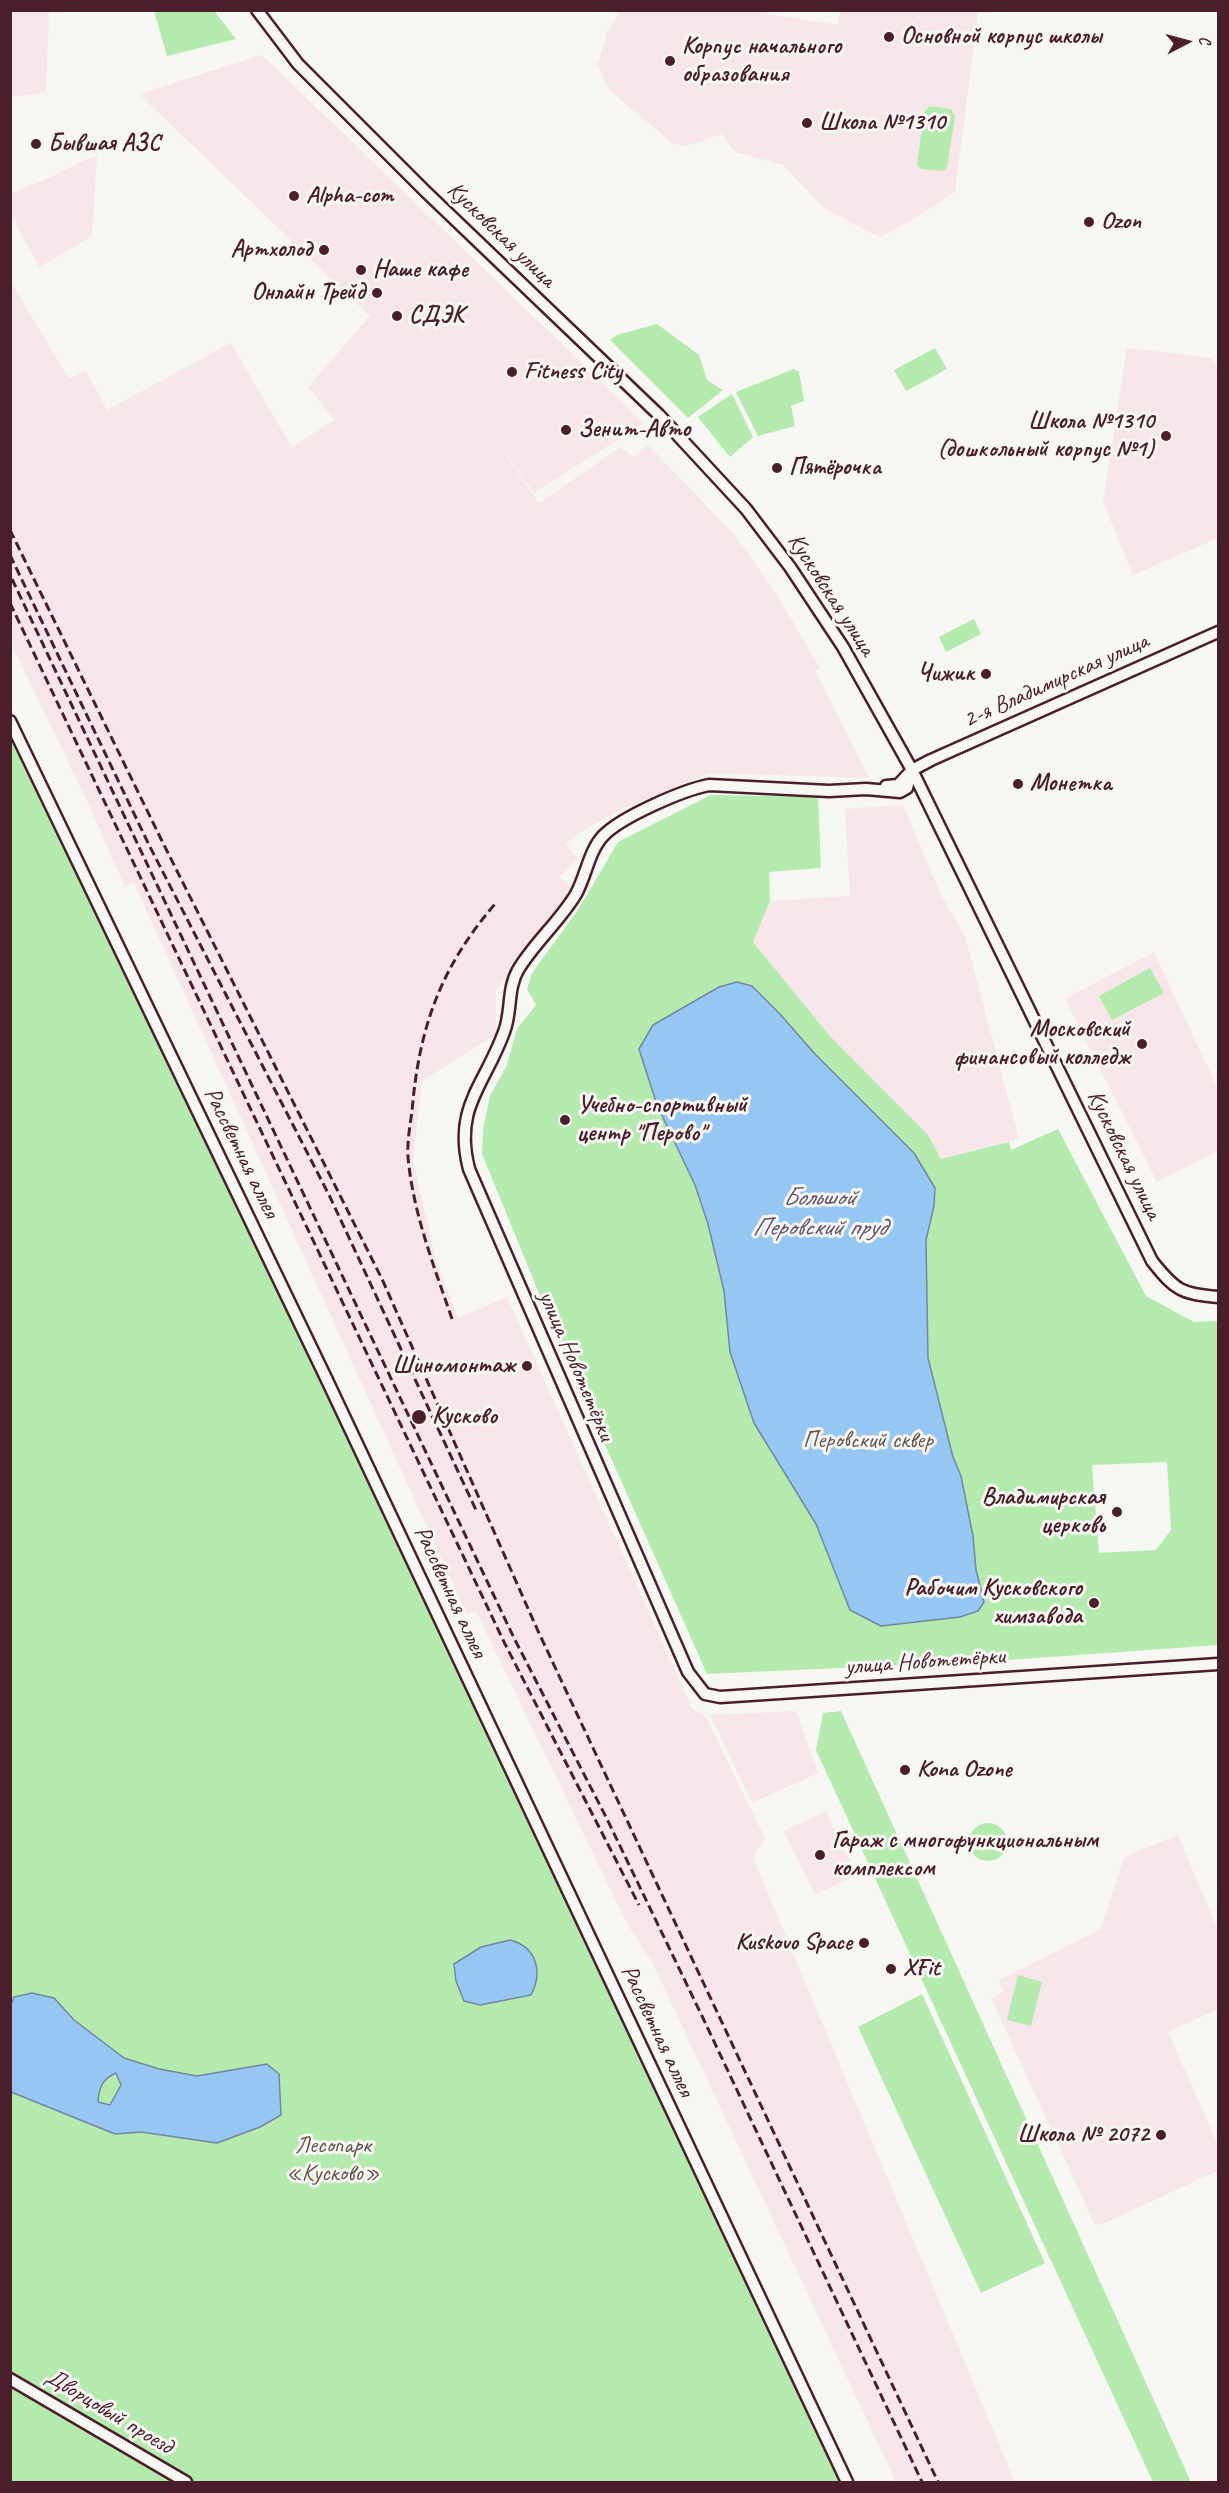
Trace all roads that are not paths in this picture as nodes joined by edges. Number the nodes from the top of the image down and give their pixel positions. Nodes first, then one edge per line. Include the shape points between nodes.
1 (257, 10) edge
2 (1218, 632) edge
3 (10, 721) edge
4 (912, 770) junction
5 (1218, 1297) edge
6 (1218, 1664) edge
7 (10, 2379) edge
8 (186, 2482) edge
9 (847, 2482) edge

1 - 4 street, Кусковская улица via 298,64 659,415 746,509 843,647
2 - 4 street, 2-я Владимирская улица
3 - 9 street, Рассветная аллея via 331,1388
4 - 5 street, Кусковская улица via 1152,1261 1172,1287
4 - 6 street, улица Новотетёрки via 898,785 866,789 709,785 694,788 614,827 602,838 575,895 514,977 504,1033 466,1118 463,1135 469,1169 670,1632 693,1682 705,1694 731,1696
7 - 8 street, Дворцовый проезд

